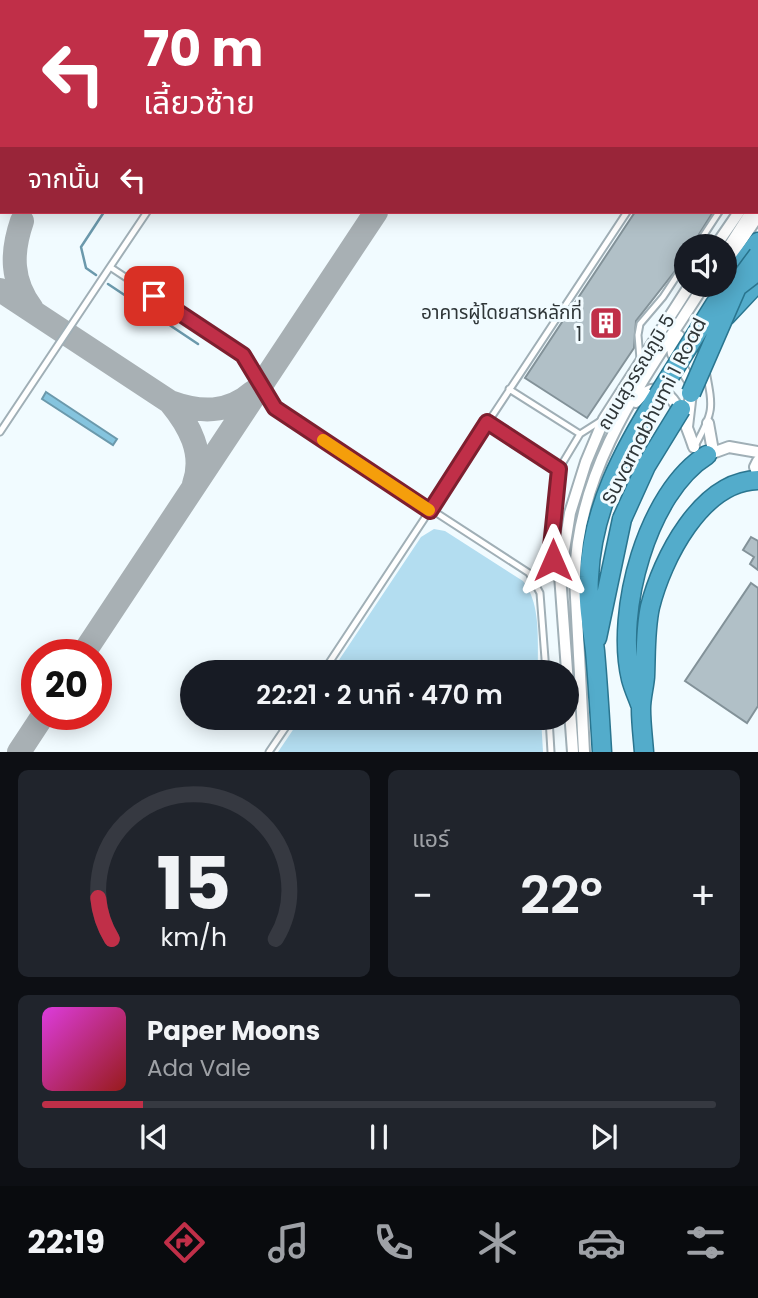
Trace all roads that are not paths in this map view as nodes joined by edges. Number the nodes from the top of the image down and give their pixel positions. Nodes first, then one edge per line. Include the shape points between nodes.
1 (146, 214) edge
2 (625, 214) edge
3 (718, 214) edge
4 (738, 214) edge
5 (750, 214) edge
6 (758, 216) edge
7 (705, 234) edge
8 (724, 234) edge
9 (737, 234) edge
10 (758, 242) edge
11 (737, 248) edge
12 (758, 255) edge
13 (758, 262) edge
14 (110, 267) junction
15 (758, 271) edge
16 (674, 280) edge
17 (758, 282) edge
18 (682, 297) edge
19 (697, 297) edge
20 (704, 297) edge
21 (721, 310) junction
22 (708, 334) dead end
23 (702, 348) dead end
24 (640, 362) junction
25 (509, 388) junction
26 (604, 419) junction
27 (487, 422) junction
28 (708, 423) junction
29 (616, 426) junction
30 (687, 427) junction
31 (0, 432) edge
32 (580, 434) junction
33 (705, 451) junction
34 (758, 452) edge
35 (758, 461) edge
36 (559, 469) junction
37 (758, 478) edge
38 (430, 511) junction
39 (560, 575) junction
40 (594, 649) junction
41 (331, 660) edge
42 (546, 660) edge
43 (641, 708) junction
44 (284, 730) edge
45 (550, 730) edge
46 (269, 752) edge
47 (551, 752) edge
48 (573, 752) edge
49 (584, 752) edge
50 (602, 752) edge
51 (643, 752) edge

1 - 14 lane
2 - 25 lane
3 - 7 lane
4 - 8 street
5 - 9 street
6 - 11 street
10 - 21 highway, Suvarnabhumi 1 Road, bridge
12 - 21 highway, Suvarnabhumi 1 Road, bridge
13 - 22 lane
14 - 31 lane
14 - 38 lane via 243,355 275,408
15 - 21 highway, Suvarnabhumi 1 Road, bridge
16 - 24 lane via 640,324
17 - 21 highway, Suvarnabhumi 1 Road
18 - 24 street, ถนนสุวรรณภูมิ 5
19 - 29 street, ถนนสุวรรณภูมิ 5
20 - 30 street via 672,348 692,384
21 - 40 highway, Suvarnabhumi 1 Road, bridge via 691,393 642,474 622,519
21 - 40 highway, Suvarnabhumi 1 Road, bridge via 633,434 607,493 589,576
23 - 28 lane via 711,398
24 - 26 street, ถนนสุวรรณภูมิ 5
25 - 27 lane
25 - 32 lane
26 - 32 lane
26 - 39 street, ถนนสุวรรณภูมิ 5 via 574,498
27 - 36 lane
27 - 38 lane
28 - 33 street
28 - 33 lane
29 - 30 street, ถนนสุวรรณภูมิ 5 via 640,396 655,389 669,395
29 - 49 street, ถนนสุวรรณภูมิ 5 via 592,482 575,560
30 - 33 street, ถนนสุวรรณภูมิ 5
32 - 36 lane
33 - 34 street via 729,447
33 - 43 highway via 654,519 644,545 629,611 630,678
35 - 37 street
36 - 39 lane via 551,547
37 - 43 highway via 731,485 711,499 676,543 650,607
38 - 41 lane
38 - 42 lane via 529,573 541,600
39 - 48 street, ถนนสุวรรณภูมิ 5
40 - 50 highway, Suvarnabhumi 1 Road
43 - 51 highway
44 - 46 lane
45 - 47 lane

